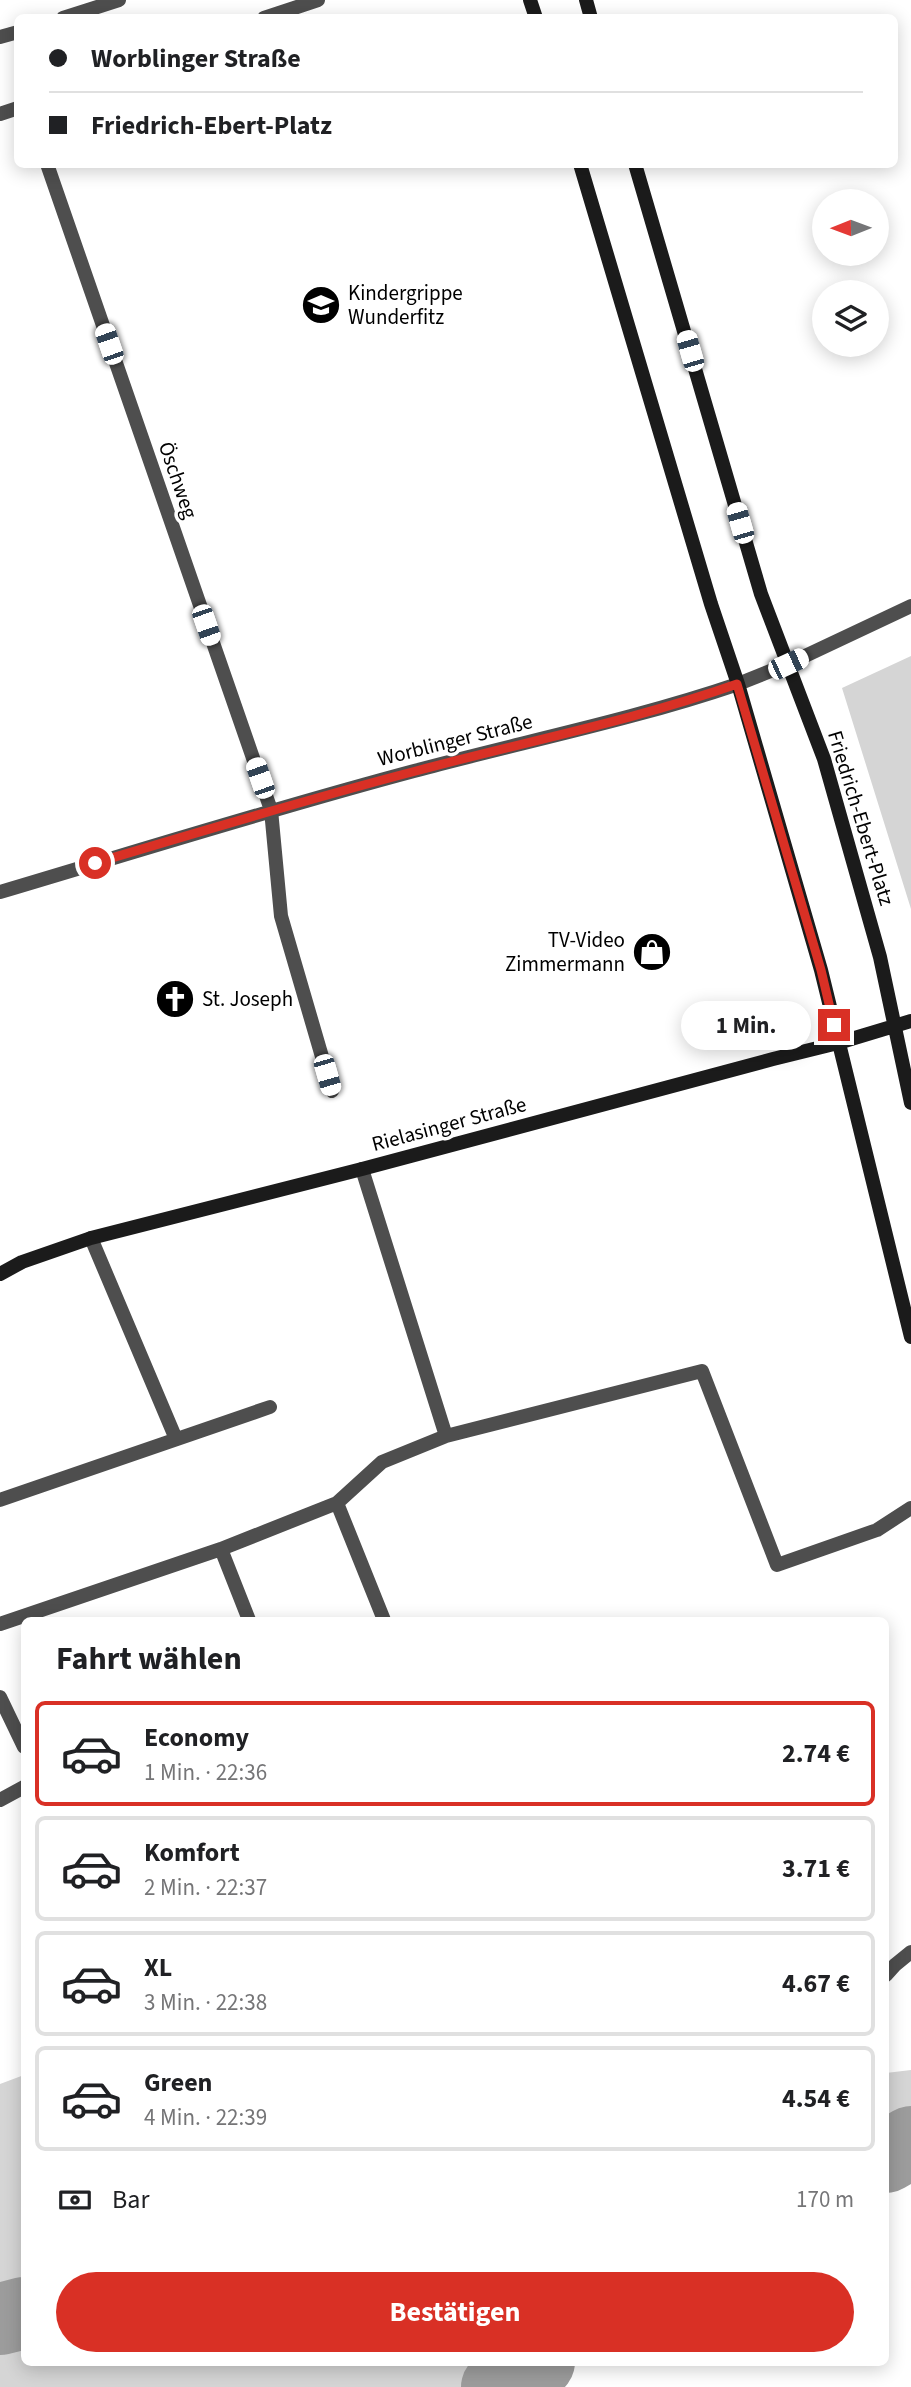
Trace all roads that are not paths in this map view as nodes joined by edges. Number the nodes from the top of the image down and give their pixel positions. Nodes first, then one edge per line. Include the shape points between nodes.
1 (119, 0) edge
2 (318, 0) edge
3 (75, 14) edge
4 (276, 14) edge
5 (48, 168) edge
6 (581, 168) edge
7 (636, 168) edge
8 (911, 606) edge
9 (788, 664) junction
10 (737, 684) junction
11 (271, 810) junction
12 (0, 892) edge
13 (911, 1021) edge
14 (895, 1027) junction
15 (838, 1043) junction
16 (332, 1091) dead end
17 (911, 1103) edge
18 (362, 1169) junction
19 (91, 1238) junction
20 (0, 1274) edge
21 (911, 1337) edge
22 (270, 1406) dead end
23 (446, 1436) junction
24 (176, 1439) junction
25 (0, 1500) edge
26 (337, 1503) junction
27 (911, 1508) edge
28 (221, 1549) junction
29 (248, 1617) edge
30 (383, 1617) edge
31 (0, 1623) edge
32 (0, 1697) edge
33 (21, 1741) edge
34 (21, 1789) edge
35 (0, 1801) edge
36 (911, 1952) edge
37 (889, 1967) edge

1 - 3 street
2 - 4 street
5 - 11 street, Öschweg
6 - 10 main road
7 - 9 main road, Friedrich-Ebert-Platz via 761,594
8 - 9 street, Worblinger Straße
9 - 10 street, Worblinger Straße
9 - 14 main road, Friedrich-Ebert-Platz via 824,759
10 - 11 street, Worblinger Straße via 682,704
10 - 15 main road
11 - 12 street, Worblinger Straße
11 - 16 street, Öschweg via 281,916
13 - 14 main road, Rielasinger Straße
14 - 15 main road, Rielasinger Straße
14 - 17 main road, Friedrich-Ebert-Platz
15 - 18 main road, Rielasinger Straße
15 - 21 main road
18 - 19 main road, Rielasinger Straße
18 - 23 street
19 - 20 main road, Rielasinger Straße
19 - 24 street
22 - 24 street
23 - 26 street via 382,1462
23 - 27 street via 702,1371 777,1565 877,1530
24 - 25 street
26 - 28 street
26 - 30 street
28 - 29 street
28 - 31 street
32 - 33 street
34 - 35 street
36 - 37 street

